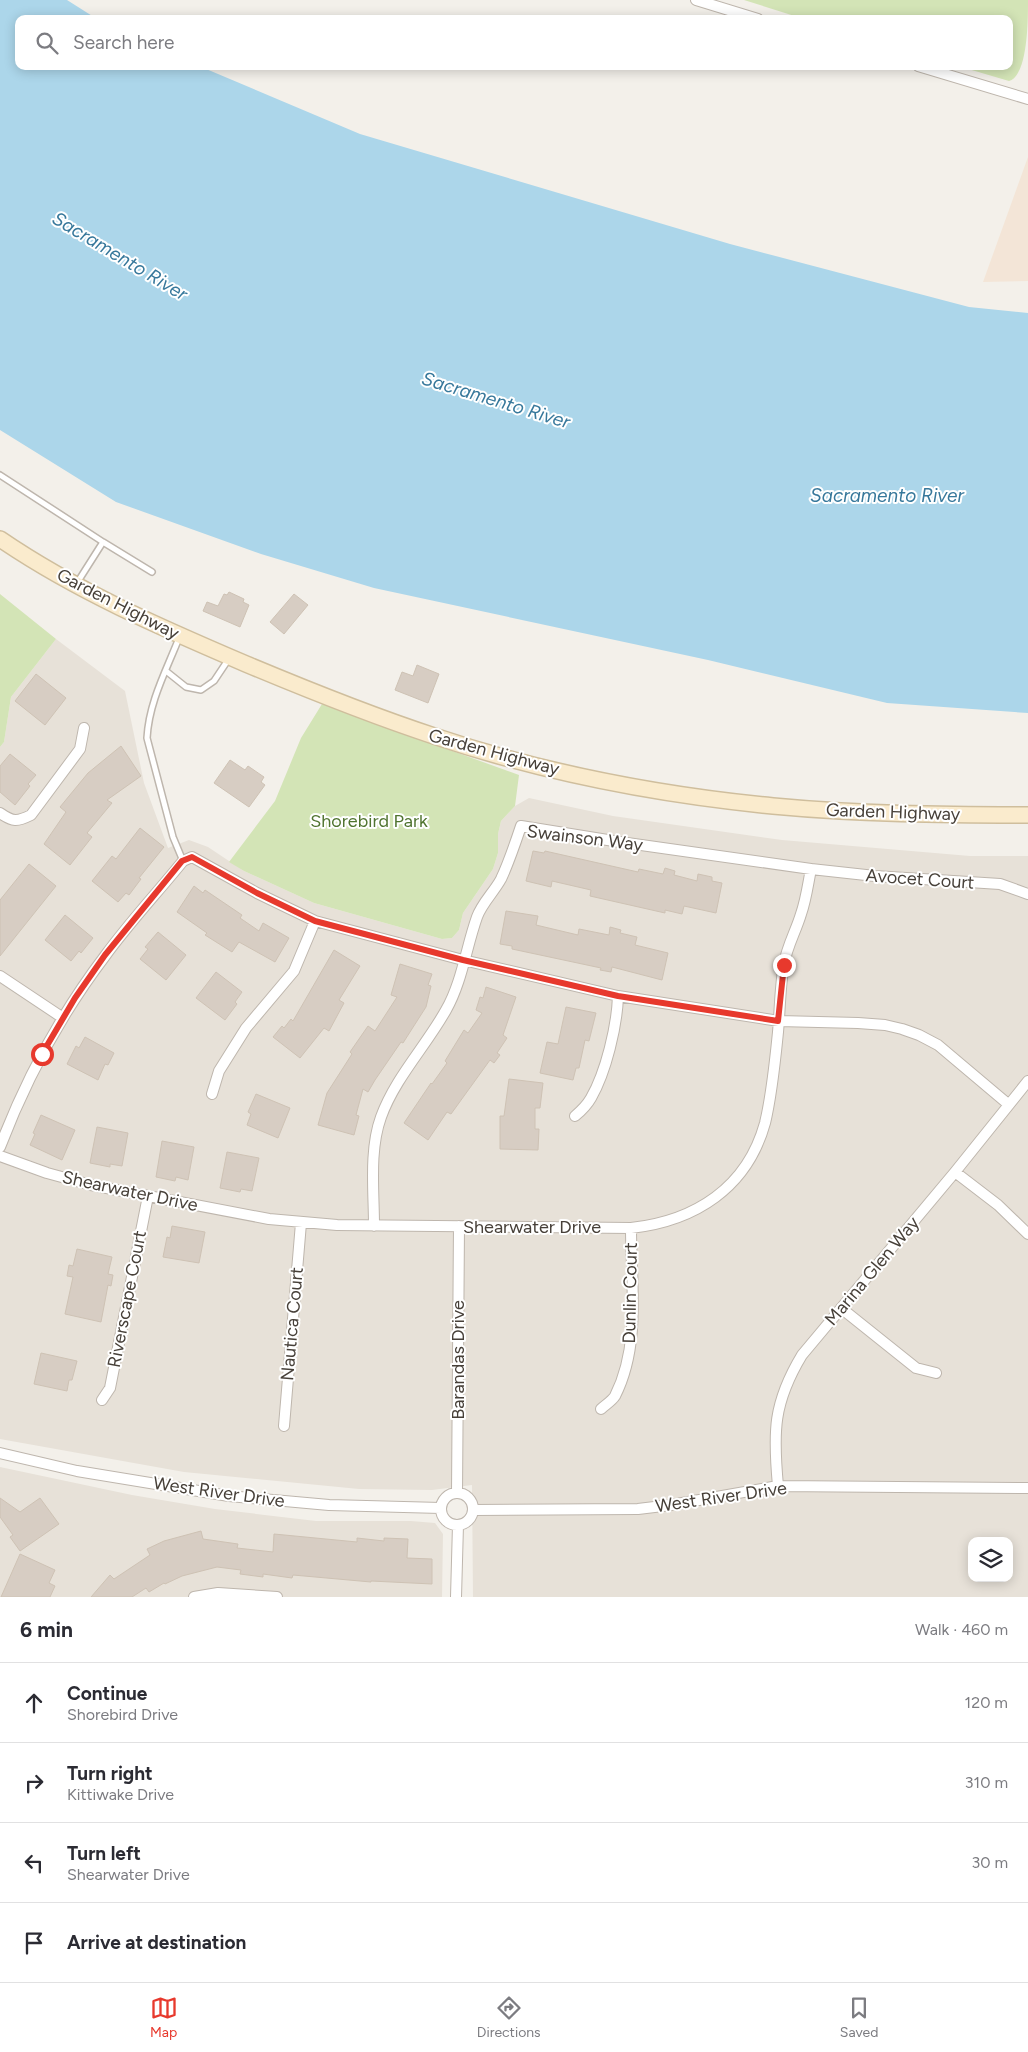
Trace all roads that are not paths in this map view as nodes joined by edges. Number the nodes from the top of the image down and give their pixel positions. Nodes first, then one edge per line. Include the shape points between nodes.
1 (696, 0) edge
2 (745, 15) edge
3 (932, 70) edge
4 (1028, 98) edge
5 (0, 475) edge
6 (0, 538) edge
7 (103, 542) junction
8 (152, 572) dead end
9 (75, 585) junction
10 (180, 636) junction
11 (230, 657) junction
12 (166, 672) junction
13 (84, 728) dead end
14 (0, 813) edge
15 (1028, 815) edge
16 (187, 859) junction
17 (811, 869) junction
18 (1028, 894) edge
19 (315, 921) junction
20 (463, 960) junction
21 (0, 976) edge
22 (618, 996) junction
23 (63, 1018) junction
24 (778, 1021) junction
25 (1028, 1081) edge
26 (212, 1094) dead end
27 (1008, 1104) junction
28 (575, 1116) dead end
29 (0, 1147) edge
30 (0, 1156) edge
31 (955, 1172) junction
32 (148, 1196) junction
33 (301, 1223) junction
34 (374, 1226) junction
35 (459, 1226) junction
36 (631, 1228) junction
37 (1028, 1234) edge
38 (841, 1308) junction
39 (936, 1373) dead end
40 (102, 1400) dead end
41 (601, 1409) dead end
42 (284, 1426) dead end
43 (0, 1453) edge
44 (778, 1486) junction
45 (1028, 1488) edge
46 (457, 1493) junction
47 (441, 1508) junction
48 (474, 1510) junction
49 (458, 1525) junction
50 (194, 1597) edge
51 (278, 1597) edge
52 (456, 1597) edge

1 - 2 street
3 - 4 street
5 - 7 lane
6 - 9 main road, Garden Highway
7 - 8 lane
7 - 9 lane
9 - 10 main road, Garden Highway
10 - 11 main road, Garden Highway
10 - 12 lane
11 - 12 lane via 214,681 201,690 186,687
11 - 15 main road, Garden Highway via 436,737 516,760 628,784 770,806 828,811
12 - 16 lane via 155,694 147,738 173,838
13 - 14 street via 80,750 31,815 19,821
16 - 19 street
16 - 23 street via 105,955
17 - 18 street, Avocet Court via 1000,884
17 - 20 street, Swainson Way via 521,826 500,880 477,915
17 - 24 street, Shearwater Drive via 802,914 784,965
19 - 20 street
19 - 26 street via 294,971 246,1028 219,1071
20 - 22 street
20 - 34 street, Swainson Way via 461,976 447,1009 389,1098 380,1118 374,1155
21 - 23 street
22 - 24 street
22 - 28 street via 617,1011 597,1084 591,1099
23 - 29 street via 38,1062
24 - 27 street via 858,1023 902,1029 938,1045
24 - 36 street, Shearwater Drive via 764,1123 750,1159 735,1179 698,1210 654,1226
25 - 27 street, Marina Glen Way
27 - 31 street, Marina Glen Way
30 - 32 street, Shearwater Drive via 56,1176
31 - 37 street via 998,1205
31 - 38 street, Marina Glen Way
32 - 33 street, Shearwater Drive
32 - 40 street, Riverscape Court via 110,1388
33 - 34 street, Shearwater Drive
33 - 42 street, Nautica Court
34 - 35 street, Shearwater Drive
35 - 36 street, Shearwater Drive
35 - 46 street, Barandas Drive
36 - 41 street, Dunlin Court via 630,1348 614,1398
38 - 39 street via 916,1368
38 - 44 street, Marina Glen Way via 802,1355 781,1396 774,1449
43 - 47 street, West River Drive via 77,1471 229,1496 329,1506
44 - 45 street, West River Drive
44 - 48 street, West River Drive via 638,1508
46 - 47 street via 448,1496
46 - 48 street via 469,1498
47 - 49 street via 446,1520
48 - 49 street via 467,1522
49 - 52 street
50 - 51 street via 218,1593

